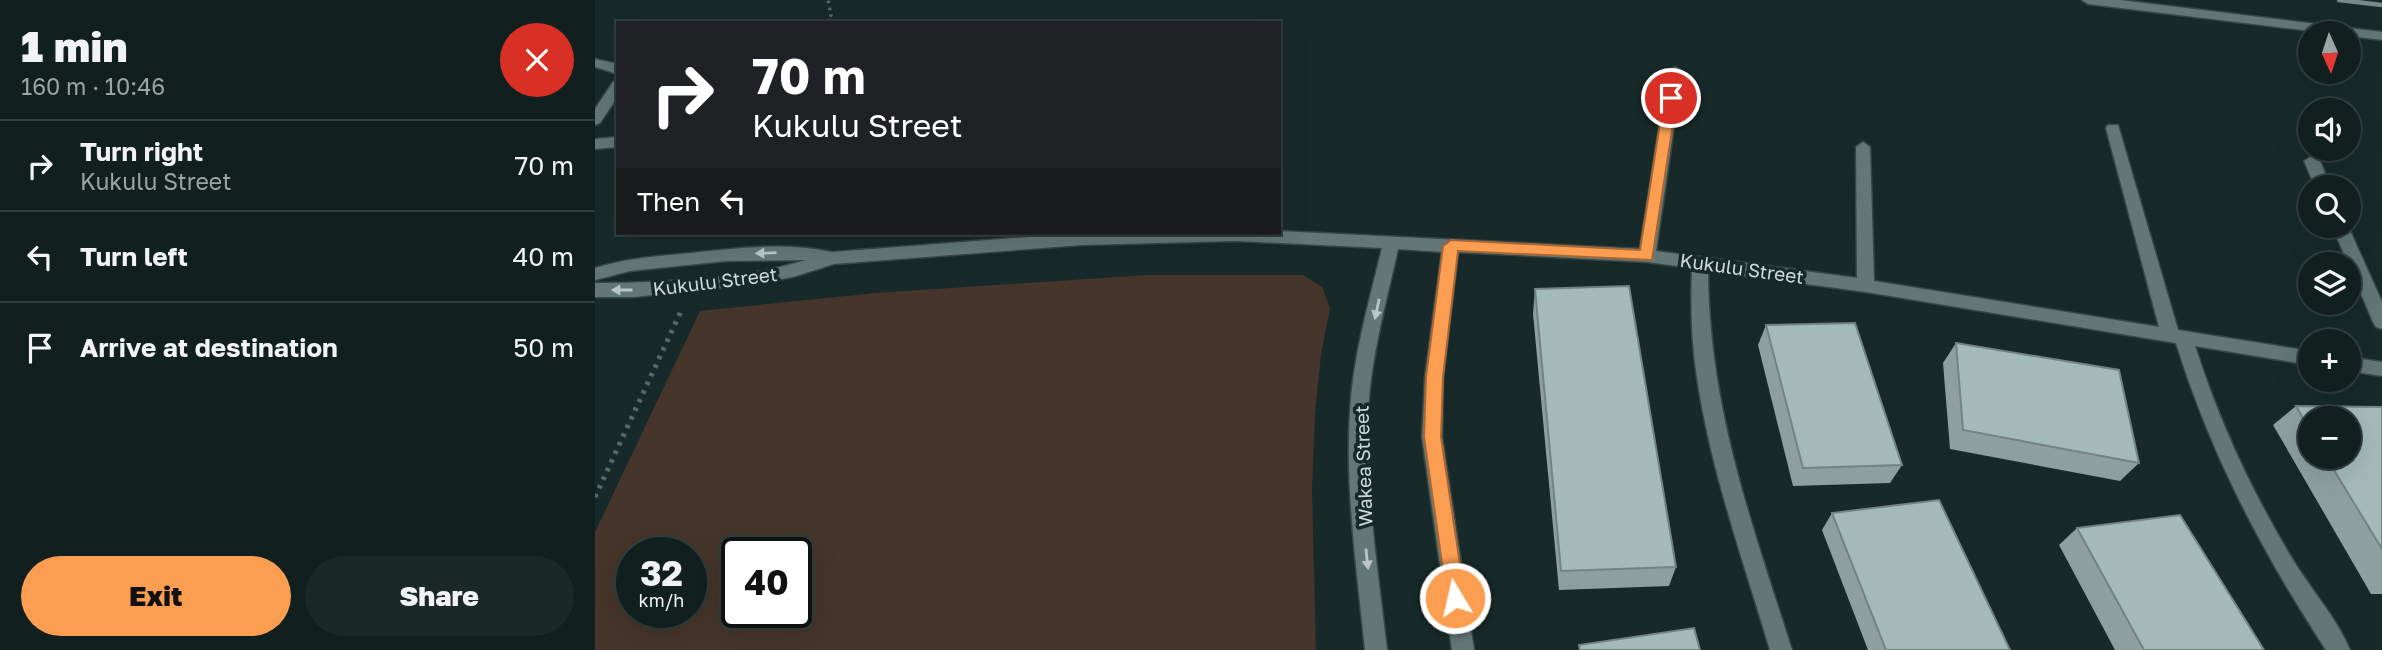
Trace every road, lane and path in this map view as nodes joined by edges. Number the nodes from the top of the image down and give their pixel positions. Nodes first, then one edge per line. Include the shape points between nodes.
1 (828, 0) edge
2 (2088, 0) edge
3 (828, 21) edge
4 (2382, 36) edge
5 (595, 63) edge
6 (616, 69) edge
7 (1675, 71) dead end
8 (616, 88) edge
9 (595, 120) edge
10 (2113, 128) dead end
11 (616, 142) edge
12 (595, 144) edge
13 (1863, 147) dead end
14 (2312, 161) dead end
15 (2318, 175) edge
16 (2345, 238) edge
17 (1391, 243) junction
18 (1451, 246) junction
19 (1647, 256) junction
20 (834, 258) junction
21 (1700, 262) junction
22 (595, 274) edge
23 (695, 284) junction
24 (1866, 286) junction
25 (595, 290) edge
26 (2382, 322) edge
27 (2178, 338) junction
28 (2298, 356) edge
29 (2361, 366) edge
30 (2382, 369) edge
31 (595, 497) edge
32 (1375, 650) edge
33 (1463, 650) edge
34 (1781, 650) edge
35 (2339, 650) edge

1 - 3 path
2 - 4 street
5 - 6 street
7 - 19 street
8 - 9 street
10 - 27 street
11 - 12 street
13 - 24 street
14 - 15 street
16 - 26 street
17 - 18 street, Kukulu Street
17 - 20 street, Kukulu Street via 1160,236
17 -> 32 street, Wakea Street via 1359,408 1359,478
18 - 19 street, Kukulu Street
18 - 33 street via 1434,377 1432,437
19 - 21 street, Kukulu Street
20 -> 22 street, Kukulu Street via 801,252 760,253 649,262
20 - 23 street, Kukulu Street via 793,271
21 - 24 street, Kukulu Street
21 - 34 street via 1700,320 1713,420
23 -> 25 street, Kukulu Street
23 - 31 path
24 - 27 street, Kukulu Street
27 - 28 street, Kukulu Street
27 - 35 street via 2208,415 2280,561
29 - 30 street

